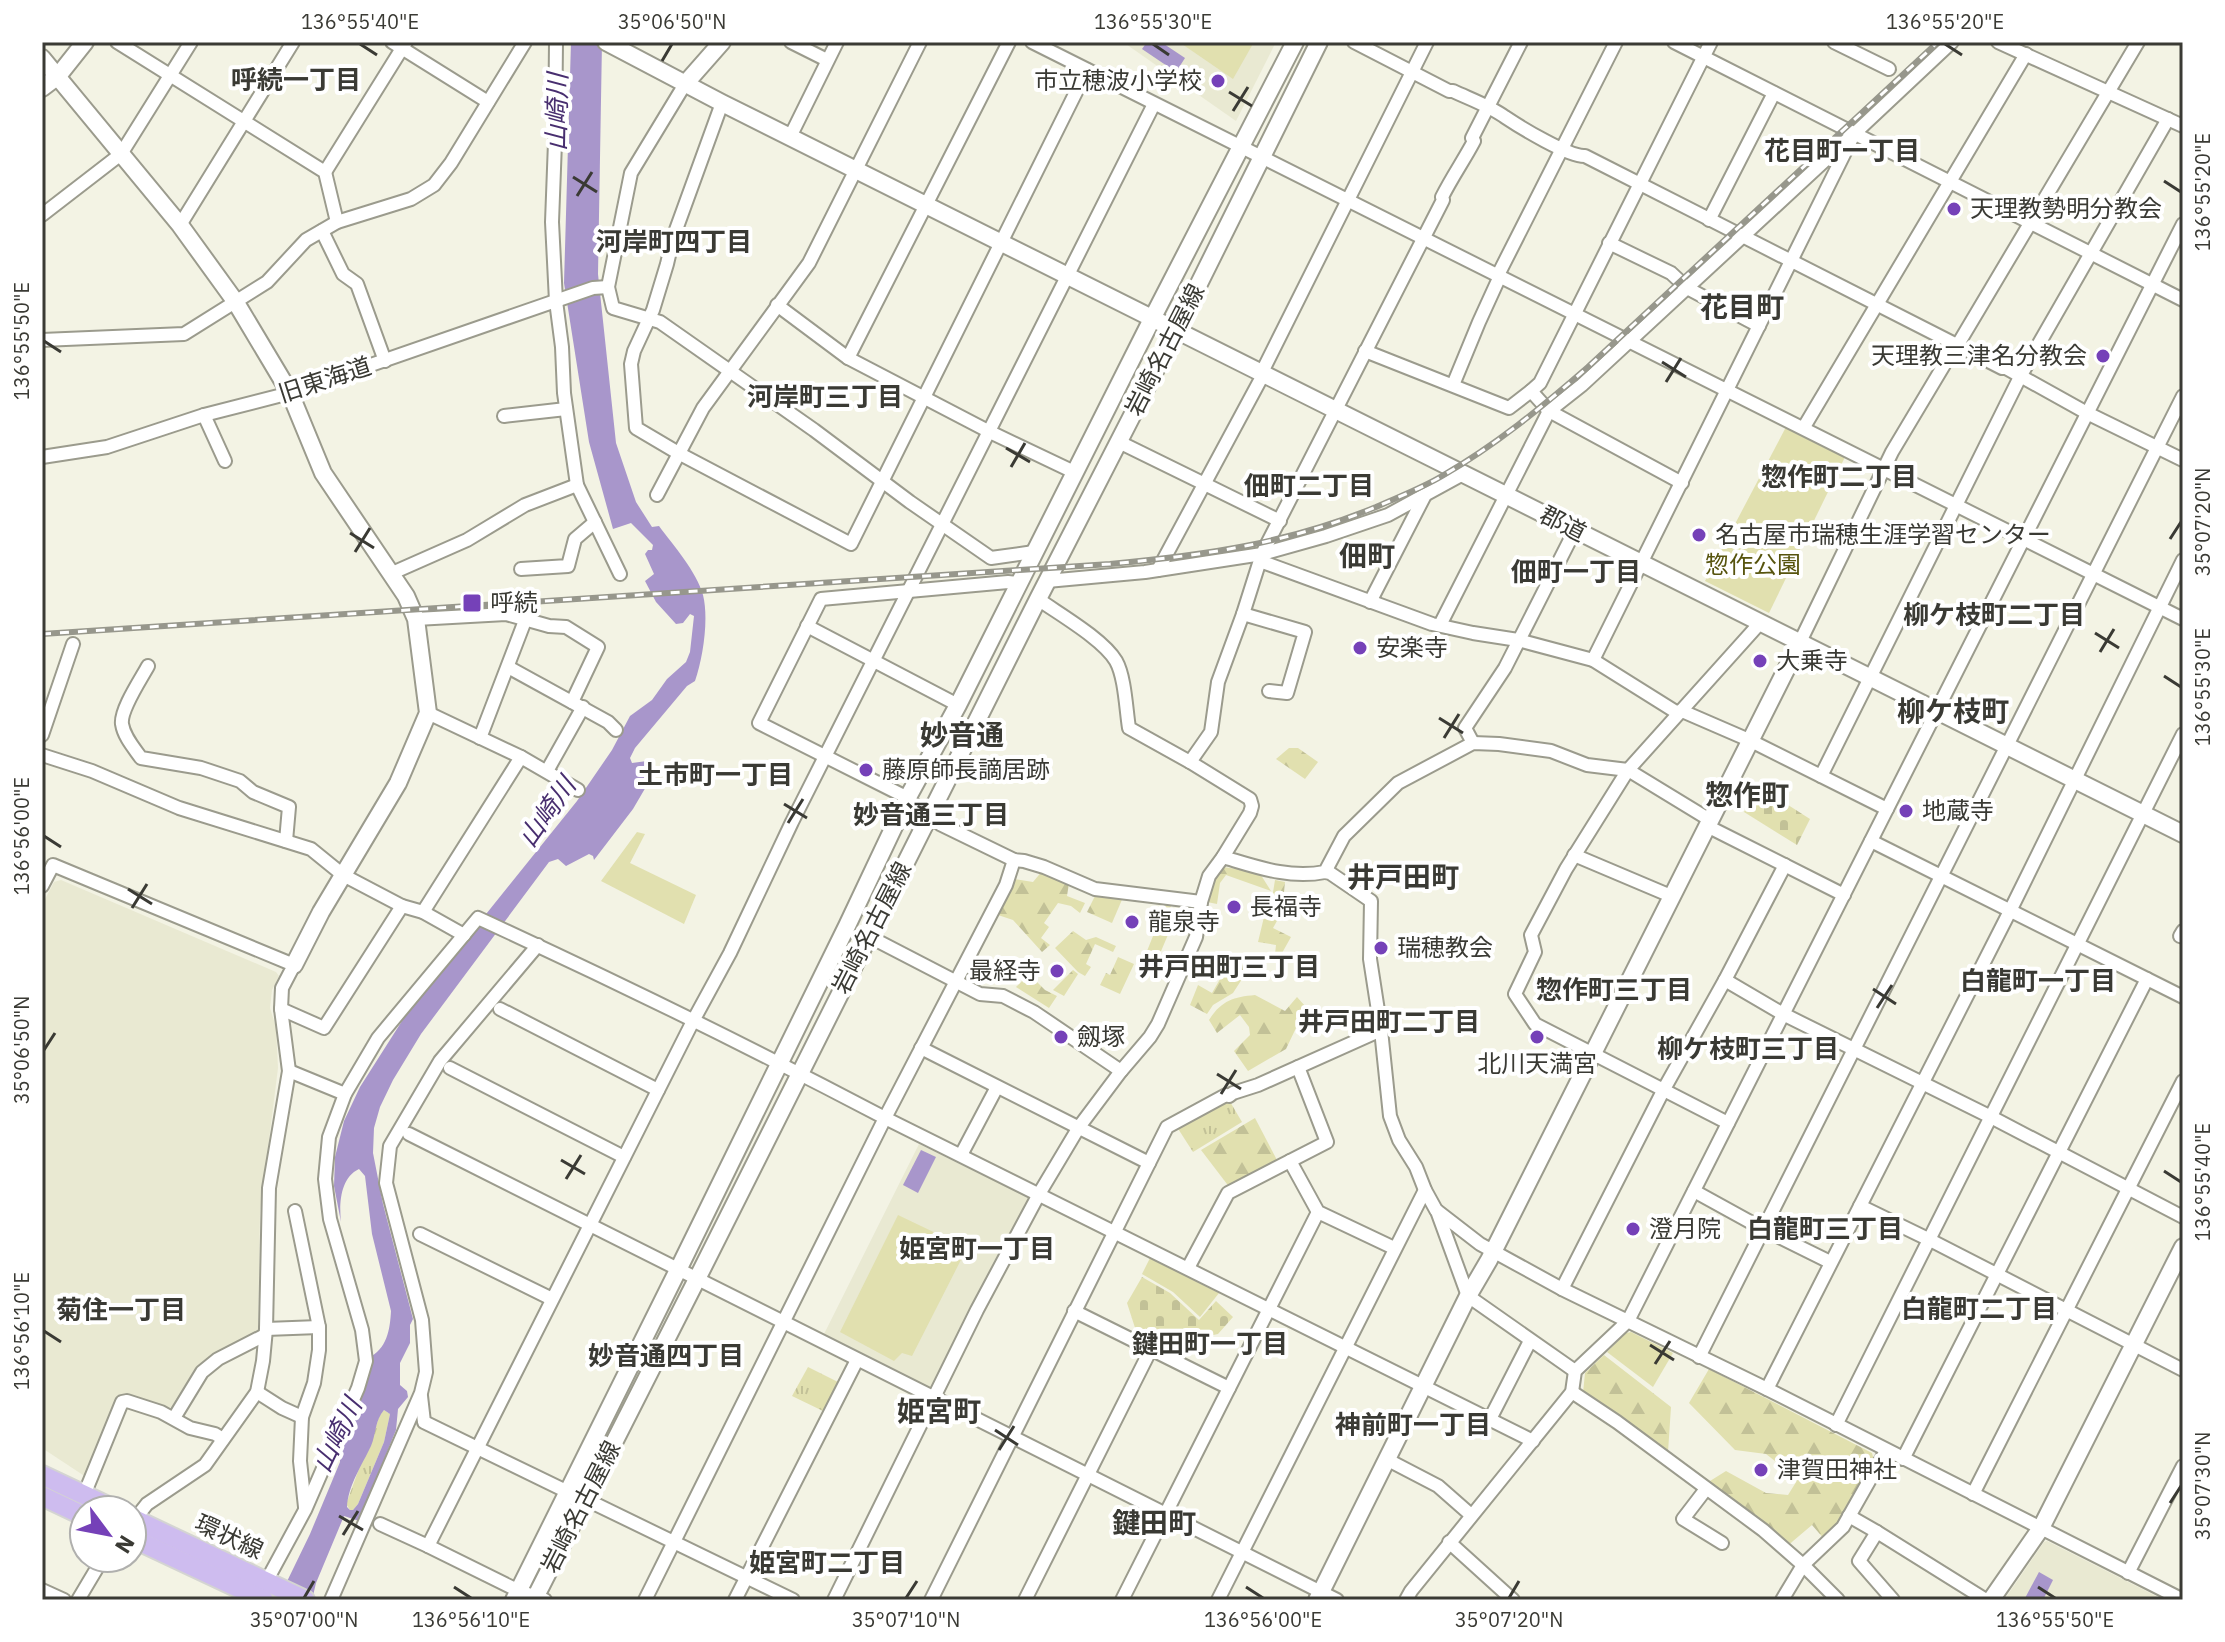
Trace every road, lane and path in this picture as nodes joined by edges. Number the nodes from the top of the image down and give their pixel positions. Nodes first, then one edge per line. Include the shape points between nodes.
1 (85, 42) edge
2 (117, 42) edge
3 (191, 42) edge
4 (293, 42) edge
5 (525, 42) edge
6 (556, 42) edge
7 (722, 42) edge
8 (791, 42) edge
9 (837, 42) edge
10 (920, 42) edge
11 (1009, 42) edge
12 (1032, 42) edge
13 (1295, 42) edge
14 (1319, 42) edge
15 (1354, 42) edge
16 (1427, 42) edge
17 (1521, 42) edge
18 (1616, 42) edge
19 (1674, 42) edge
20 (1711, 42) edge
21 (1834, 42) edge
22 (1952, 42) edge
23 (1998, 42) edge
24 (2138, 42) edge
25 (400, 44) edge
26 (613, 44) edge
27 (2026, 54) junction
28 (42, 58) edge
29 (1703, 58) junction
30 (827, 60) junction
31 (1889, 69) dead end
32 (1087, 70) junction
33 (1412, 72) junction
34 (171, 75) junction
35 (58, 76) junction
36 (685, 84) junction
37 (42, 88) edge
38 (2108, 92) junction
39 (1774, 93) junction
40 (488, 102) junction
41 (722, 103) junction
42 (1154, 104) junction
43 (1486, 107) junction
44 (2168, 119) junction
45 (244, 121) junction
46 (2183, 126) edge
47 (1854, 134) junction
48 (790, 137) junction
49 (1242, 148) junction
50 (1562, 149) junction
51 (121, 154) junction
52 (1262, 157) junction
53 (856, 170) junction
54 (325, 172) junction
55 (1951, 182) junction
56 (1639, 184) junction
57 (1348, 199) junction
58 (927, 206) junction
59 (42, 215) edge
60 (1709, 220) junction
61 (337, 222) junction
62 (2030, 222) junction
63 (2183, 224) edge
64 (180, 225) junction
65 (322, 231) junction
66 (1424, 238) junction
67 (1742, 238) junction
68 (1001, 242) junction
69 (1609, 243) junction
70 (2092, 253) junction
71 (1791, 262) junction
72 (1499, 275) junction
73 (1068, 276) junction
74 (2152, 285) junction
75 (606, 287) junction
76 (1687, 288) junction
77 (558, 300) junction
78 (2183, 300) edge
79 (235, 301) junction
80 (1878, 303) junction
81 (777, 305) junction
82 (1575, 314) junction
83 (649, 318) junction
84 (1152, 319) junction
85 (1759, 326) junction
86 (1176, 330) junction
87 (42, 340) edge
88 (1629, 342) junction
89 (1957, 346) junction
90 (1365, 351) junction
91 (848, 358) junction
92 (385, 361) junction
93 (730, 370) junction
94 (1263, 372) junction
95 (2021, 375) junction
96 (1453, 385) junction
97 (1727, 390) junction
98 (1531, 391) junction
99 (290, 393) junction
100 (2183, 396) edge
101 (924, 398) junction
102 (566, 409) junction
103 (1336, 410) junction
104 (1549, 411) junction
105 (2087, 413) junction
106 (204, 415) junction
107 (504, 416) dead end
108 (1354, 419) junction
109 (1804, 427) junction
110 (990, 432) junction
111 (1119, 442) junction
112 (2157, 447) junction
113 (680, 454) junction
114 (42, 457) edge
115 (2183, 460) edge
116 (225, 461) dead end
117 (1884, 469) junction
118 (1074, 472) junction
119 (1463, 474) junction
120 (883, 481) junction
121 (1682, 483) junction
122 (1204, 484) junction
123 (577, 485) junction
124 (1502, 493) junction
125 (657, 495) dead end
126 (1424, 497) junction
127 (1957, 506) junction
128 (1280, 521) junction
129 (595, 522) junction
130 (943, 523) junction
131 (1575, 530) junction
132 (2024, 539) junction
133 (1034, 552) junction
134 (1261, 558) junction
135 (2183, 560) edge
136 (1641, 563) junction
137 (521, 569) dead end
138 (1158, 570) junction
139 (390, 574) junction
140 (620, 574) dead end
141 (2093, 574) junction
142 (1047, 581) junction
143 (1019, 583) junction
144 (908, 591) junction
145 (1038, 599) junction
146 (1370, 602) junction
147 (2159, 607) junction
148 (1243, 614) junction
149 (526, 618) junction
150 (416, 619) junction
151 (2183, 619) edge
152 (1760, 623) junction
153 (1440, 625) junction
154 (807, 626) junction
155 (1518, 640) junction
156 (1800, 642) junction
157 (73, 644) dead end
158 (1593, 660) junction
159 (874, 661) junction
160 (148, 666) dead end
161 (508, 667) junction
162 (1870, 679) junction
163 (1269, 691) dead end
164 (577, 704) junction
165 (958, 705) junction
166 (1937, 710) junction
167 (1682, 711) junction
168 (428, 713) junction
169 (616, 730) dead end
170 (2183, 734) edge
171 (42, 735) edge
172 (480, 738) junction
173 (1749, 740) junction
174 (1473, 743) junction
175 (2007, 745) junction
176 (42, 755) edge
177 (521, 757) junction
178 (826, 757) junction
179 (1190, 762) junction
180 (1628, 770) junction
181 (547, 771) junction
182 (1821, 776) junction
183 (2074, 780) junction
184 (578, 790) dead end
185 (907, 799) junction
186 (1887, 809) junction
187 (2143, 814) junction
188 (929, 816) junction
189 (1708, 823) junction
190 (2183, 834) edge
191 (286, 841) junction
192 (1871, 841) junction
193 (1574, 855) junction
194 (1223, 857) junction
195 (1014, 860) junction
196 (48, 863) edge
197 (1785, 865) junction
198 (1325, 872) junction
199 (343, 875) junction
200 (1941, 877) junction
201 (42, 886) edge
202 (1844, 895) junction
203 (1671, 896) junction
204 (1201, 902) junction
205 (402, 906) junction
206 (2010, 911) junction
207 (423, 912) junction
208 (464, 935) junction
209 (868, 936) junction
210 (536, 944) junction
211 (2077, 944) junction
212 (294, 965) junction
213 (2147, 979) junction
214 (1725, 980) junction
215 (956, 981) junction
216 (2183, 997) edge
217 (281, 1009) junction
218 (500, 1009) dead end
219 (1783, 1014) junction
220 (693, 1021) junction
221 (1381, 1030) junction
222 (921, 1048) junction
223 (1854, 1049) junction
224 (1592, 1053) junction
225 (780, 1064) junction
226 (1298, 1067) junction
227 (450, 1068) dead end
228 (289, 1071) junction
229 (1121, 1071) junction
230 (800, 1074) junction
231 (2183, 1081) edge
232 (1922, 1083) junction
233 (997, 1087) junction
234 (1664, 1089) junction
235 (658, 1090) junction
236 (345, 1094) junction
237 (1991, 1117) junction
238 (885, 1118) junction
239 (1728, 1123) junction
240 (1079, 1127) junction
241 (409, 1134) dead end
242 (2059, 1152) junction
243 (961, 1155) junction
244 (624, 1157) junction
245 (1290, 1161) junction
246 (1149, 1163) junction
247 (2129, 1188) junction
248 (1425, 1190) junction
249 (1694, 1191) junction
250 (1039, 1194) junction
251 (1860, 1206) junction
252 (1436, 1210) junction
253 (295, 1211) dead end
254 (1318, 1212) junction
255 (2183, 1217) edge
256 (590, 1225) junction
257 (1763, 1229) junction
258 (1116, 1232) junction
259 (420, 1234) dead end
260 (1930, 1240) junction
261 (2183, 1247) edge
262 (1394, 1248) junction
263 (1492, 1252) junction
264 (1830, 1262) junction
265 (1188, 1268) junction
266 (678, 1270) junction
267 (1998, 1274) junction
268 (697, 1279) junction
269 (1562, 1289) junction
270 (1468, 1296) junction
271 (552, 1299) junction
272 (1269, 1310) junction
273 (2066, 1310) junction
274 (1074, 1311) junction
275 (1628, 1321) junction
276 (784, 1323) junction
277 (319, 1327) junction
278 (266, 1332) junction
279 (1530, 1341) junction
280 (2133, 1345) junction
281 (1345, 1346) junction
282 (1151, 1349) junction
283 (1699, 1357) junction
284 (857, 1360) junction
285 (2183, 1370) edge
286 (1575, 1371) junction
287 (1425, 1386) junction
288 (1229, 1388) junction
289 (1767, 1389) junction
290 (257, 1392) junction
291 (1572, 1392) junction
292 (421, 1393) junction
293 (935, 1398) junction
294 (302, 1417) junction
295 (174, 1418) junction
296 (1490, 1419) junction
297 (1836, 1425) junction
298 (1012, 1438) junction
299 (223, 1439) junction
300 (1533, 1441) junction
301 (477, 1448) junction
302 (1886, 1451) junction
303 (1903, 1459) junction
304 (1388, 1460) junction
305 (2183, 1466) edge
306 (1087, 1474) junction
307 (42, 1475) edge
308 (1706, 1489) junction
309 (568, 1492) junction
310 (82, 1494) edge
311 (84, 1494) edge
312 (1973, 1494) junction
313 (42, 1496) edge
314 (585, 1499) junction
315 (148, 1503) edge
316 (68, 1508) edge
317 (305, 1510) junction
318 (1165, 1514) junction
319 (1471, 1515) junction
320 (1849, 1516) junction
321 (380, 1524) dead end
322 (2041, 1528) junction
323 (148, 1531) edge
324 (1877, 1532) junction
325 (1449, 1542) junction
326 (674, 1543) junction
327 (1722, 1543) dead end
328 (428, 1546) junction
329 (1241, 1552) junction
330 (1803, 1565) junction
331 (2128, 1573) junction
332 (93, 1574) edge
333 (746, 1578) junction
334 (269, 1589) edge
335 (42, 1590) edge
336 (516, 1595) edge
337 (1319, 1596) edge
338 (538, 1599) edge
339 (64, 1600) edge
340 (78, 1600) edge
341 (305, 1600) edge
342 (331, 1600) edge
343 (645, 1600) edge
344 (735, 1600) edge
345 (793, 1600) edge
346 (834, 1600) edge
347 (931, 1600) edge
348 (1025, 1600) edge
349 (1122, 1600) edge
350 (1218, 1600) edge
351 (1337, 1600) edge
352 (1406, 1600) edge
353 (1513, 1600) edge
354 (1782, 1600) edge
355 (1838, 1600) edge
356 (1893, 1600) edge
357 (1989, 1600) edge
358 (2183, 1600) edge

1 - 35 street
2 - 34 street
3 - 34 street
4 - 45 street
5 - 40 street
6 - 77 street via 552,222
7 - 36 street
8 - 30 street
9 - 30 street
10 - 53 street
11 - 58 street
12 - 32 street
13 - 49 street, 岩崎名古屋線
14 - 52 street, 岩崎名古屋線
15 - 33 street
16 - 33 street
17 - 43 street
18 - 50 street
19 - 29 street
20 - 29 street
21 - 31 street
22 - 47 street
23 - 27 street
24 - 38 street
25 - 40 street
25 - 54 street
26 - 36 street
27 - 38 street
27 - 55 street
28 - 35 street
29 - 39 street
29 - 56 street
30 - 48 street
32 - 42 street
32 - 68 street
33 - 43 street
33 - 57 street
34 - 45 street
34 - 51 street
35 - 37 street
35 - 51 street
36 - 41 street
36 - 75 street via 631,173
38 - 44 street
38 - 62 street
39 - 47 street
39 - 60 street
40 - 61 street via 434,185 411,199
41 - 48 street
41 - 83 street
42 - 49 street
42 - 73 street
43 - 50 street
43 - 66 street
44 - 46 street
44 - 70 street
45 - 54 street
45 - 64 street
47 - 55 street
47 - 67 street
47 - 71 street
48 - 53 street
49 - 52 street
49 - 84 street, 岩崎名古屋線
50 - 56 street
50 - 72 street
51 - 59 street
51 - 64 street
52 - 57 street
52 - 86 street, 岩崎名古屋線
53 - 58 street
53 - 81 street via 809,263
54 - 61 street
55 - 62 street
55 - 80 street
56 - 60 street
56 - 69 street
57 - 66 street
57 - 94 street
58 - 68 street
58 - 91 street
60 - 67 street
61 - 65 street
62 - 70 street
62 - 89 street
63 - 74 street
64 - 79 street
65 - 79 street via 306,240 267,282
65 - 92 street via 343,274 357,284
66 - 72 street
66 - 90 street
67 - 71 street
67 - 76 street
68 - 73 street
68 - 101 street
69 - 76 street via 1671,273
69 - 82 street
70 - 74 street
70 - 95 street
71 - 80 street
71 - 85 street
72 - 82 street
72 - 96 street
73 - 84 street
73 - 110 street
74 - 78 street
74 - 105 street
75 - 77 street, 旧東海道
75 - 83 street via 613,308
76 - 85 street
76 - 88 street
77 - 92 street, 旧東海道
77 - 102 street
79 - 87 street via 184,334
79 - 99 street
80 - 89 street
80 - 109 street
81 - 91 street
81 - 93 street
82 - 88 street
82 - 98 street
83 - 93 street
83 - 113 street via 631,364 636,428
84 - 86 street
84 - 118 street, 岩崎名古屋線
85 - 97 street
86 - 94 street
86 - 111 street, 岩崎名古屋線
88 - 97 street
88 - 104 street
89 - 95 street
89 - 117 street
90 - 96 street
90 - 103 street
91 - 101 street
92 - 99 street, 旧東海道
93 - 113 street
93 - 120 street
94 - 103 street
94 - 122 street
95 - 105 street
95 - 127 street
96 - 98 street via 1509,408
97 - 109 street
97 - 121 street
98 - 104 street
99 - 106 street, 旧東海道
99 - 139 street via 323,473
100 - 112 street
101 - 110 street
101 - 120 street
102 - 107 street
102 - 123 street
103 - 108 street
103 - 128 street
104 - 121 street
104 - 124 street
105 - 112 street
105 - 132 street
106 - 114 street, 旧東海道 via 107,447
106 - 116 street
108 - 119 street
108 - 124 street via 1471,471
109 - 117 street
110 - 118 street
110 - 130 street
111 - 122 street
111 - 142 street, 岩崎名古屋線
112 - 115 street
112 - 141 street
113 - 120 street via 851,544
113 - 125 street
117 - 127 street
117 - 156 street
118 - 133 street, 岩崎名古屋線
119 - 124 street
119 - 126 street
120 - 130 street
121 - 136 street
122 - 128 street
122 - 138 street
123 - 129 street
123 - 139 street via 525,505 467,540
124 - 131 street, 郡道
124 - 153 street
126 - 134 street via 1388,515
126 - 146 street
127 - 132 street
127 - 162 street
128 - 134 street
129 - 137 street via 575,539 568,566
129 - 140 street
130 - 133 street via 991,558
130 - 144 street
131 - 136 street, 郡道
131 - 155 street
132 - 141 street
132 - 166 street
133 - 143 street, 岩崎名古屋線
134 - 138 street
134 - 146 street
134 - 148 street
135 - 147 street
136 - 152 street, 郡道
136 - 158 street
138 - 142 street
139 - 150 street
141 - 147 street
141 - 175 street
142 - 145 street, 岩崎名古屋線
143 - 144 street
143 - 165 street, 岩崎名古屋線
144 - 154 street via 821,599
144 - 159 street
145 - 179 street via 1115,660 1129,728
145 - 188 street, 岩崎名古屋線
146 - 153 street
147 - 151 street
147 - 183 street
148 - 163 street via 1305,632 1287,693
148 - 179 street via 1218,682 1211,732
149 - 150 street via 506,614
149 - 161 street
149 - 164 street via 566,627 598,647
150 - 168 street
152 - 156 street, 郡道
152 - 167 street
153 - 155 street
154 - 159 street
154 - 178 street via 759,723
155 - 158 street
155 - 174 street via 1465,728
156 - 162 street, 郡道
156 - 173 street
157 - 171 street
158 - 167 street
159 - 165 street
159 - 178 street
160 - 191 street via 122,724 141,758 201,768 289,807
161 - 164 street
161 - 172 street
162 - 166 street, 郡道
162 - 182 street
164 - 169 street
164 - 181 street
165 - 185 street, 岩崎名古屋線
166 - 175 street, 郡道
166 - 186 street
167 - 173 street
167 - 180 street
168 - 172 street
168 - 199 street via 398,783
170 - 187 street
172 - 177 street
173 - 182 street
173 - 189 street
174 - 180 street via 1551,751 1587,765
174 - 198 street via 1398,783 1344,836
175 - 183 street, 郡道
175 - 200 street
176 - 191 street via 179,808
177 - 181 street
177 - 207 street
178 - 185 street
178 - 220 street
179 - 194 street via 1250,799 1250,813
180 - 189 street
180 - 193 street
181 - 184 street
182 - 186 street
183 - 187 street, 郡道
183 - 206 street
185 - 188 street
185 - 225 street, 岩崎名古屋線
186 - 192 street
187 - 190 street, 郡道
187 - 211 street
188 - 195 street
188 - 209 street, 岩崎名古屋線
189 - 197 street
189 - 203 street
191 - 199 street via 311,849
192 - 200 street
192 - 202 street
193 - 203 street
193 - 224 street via 1531,935 1535,952 1515,994 1535,1024
194 - 198 street via 1284,874
194 - 204 street via 1209,876
195 - 204 street via 1095,889
195 - 215 street
196 - 201 street
196 - 212 street
197 - 202 street
197 - 214 street
198 - 221 street via 1371,901 1370,959
199 - 205 street
199 - 212 street
200 - 206 street
200 - 223 street
202 - 219 street
203 - 224 street
204 - 229 street via 1196,937 1158,1024
205 - 207 street
205 - 217 street via 324,1028
206 - 211 street
206 - 232 street
207 - 208 street
208 - 210 street via 478,918
208 - 236 street via 386,1028
209 - 215 street
209 - 230 street, 岩崎名古屋線
210 - 220 street
210 - 292 street via 440,1061 390,1146 386,1183 422,1320 426,1372
211 - 213 street
211 - 237 street
212 - 217 street via 282,988
213 - 216 street
213 - 242 street
214 - 219 street
214 - 234 street
215 - 222 street
215 - 229 street via 1034,1012
217 - 228 street
218 - 235 street
219 - 223 street
219 - 239 street
220 - 225 street
220 - 235 street
221 - 226 street
221 - 248 street via 1392,1124
222 - 233 street
222 - 238 street
223 - 232 street
223 - 257 street
224 - 234 street
224 - 263 street
225 - 230 street
225 - 266 street, 岩崎名古屋線
226 - 245 street via 1327,1142
226 - 246 street via 1175,1121
227 - 244 street
228 - 236 street
228 - 278 street via 269,1188
229 - 240 street
230 - 238 street
230 - 268 street, 岩崎名古屋線
231 - 247 street
232 - 237 street
232 - 251 street
233 - 240 street
233 - 243 street
234 - 239 street
234 - 269 street
235 - 244 street
236 - 317 street via 329,1137 325,1179 366,1361
237 - 242 street
237 - 260 street
238 - 243 street
238 - 276 street
239 - 249 street
240 - 246 street
240 - 250 street
241 - 256 street
242 - 247 street
242 - 267 street
243 - 250 street
244 - 256 street
245 - 254 street
245 - 265 street via 1228,1193
246 - 258 street
247 - 255 street
247 - 273 street
248 - 252 street
248 - 262 street
249 - 257 street
249 - 275 street
250 - 258 street
250 - 293 street
251 - 260 street
251 - 264 street
252 - 263 street
252 - 270 street
253 - 277 street
254 - 262 street
254 - 272 street
256 - 266 street
256 - 271 street
257 - 264 street
257 - 283 street
258 - 265 street
258 - 274 street
259 - 271 street
260 - 267 street
260 - 297 street
261 - 280 street
262 - 281 street
263 - 269 street
263 - 270 street
264 - 289 street
265 - 272 street
266 - 268 street
266 - 309 street, 岩崎名古屋線
267 - 273 street
267 - 303 street
268 - 276 street
268 - 314 street, 岩崎名古屋線
269 - 275 street
270 - 279 street
270 - 287 street
271 - 301 street
272 - 281 street
272 - 288 street
273 - 280 street
273 - 312 street
274 - 282 street
274 - 298 street
275 - 283 street
275 - 286 street
276 - 284 street
276 - 326 street
277 - 278 street
277 - 294 street via 314,1383
278 - 290 street
278 - 295 street via 202,1372
279 - 286 street
279 - 296 street
280 - 285 street
280 - 322 street
281 - 287 street
281 - 329 street
282 - 288 street
282 - 306 street
283 - 289 street
284 - 293 street
284 - 333 street
286 - 291 street
287 - 296 street
287 - 304 street
288 - 318 street
289 - 297 street
290 - 294 street
290 - 299 street
291 - 300 street
291 - 308 street
292 - 301 street via 424,1422
292 - 342 street
293 - 298 street
293 - 346 street
294 - 317 street
295 - 299 street
295 - 311 street via 122,1402
296 - 300 street
297 - 302 street
298 - 306 street
298 - 347 street
299 - 315 street via 205,1465
300 - 319 street
301 - 309 street
301 - 328 street
302 - 303 street
302 - 320 street
303 - 312 street
304 - 319 street via 1438,1486
304 - 337 street
305 - 331 street
306 - 318 street
306 - 348 street
307 - 310 main road
308 - 327 street via 1683,1519
308 - 330 street
309 - 336 street, 岩崎名古屋線
312 - 322 street
313 - 316 main road
314 - 326 street
314 - 338 street, 岩崎名古屋線
317 - 334 street
318 - 329 street
318 - 349 street
319 - 325 street
320 - 324 street
320 - 330 street
321 - 328 street
322 - 331 street
322 - 357 street
323 - 334 main road, 環状線
324 - 356 street via 1859,1561
324 - 357 street
325 - 352 street
325 - 353 street
326 - 333 street
326 - 343 street
328 - 336 street
329 - 337 street
329 - 350 street
330 - 354 street
330 - 355 street
331 - 358 street
332 - 340 street
333 - 344 street
333 - 345 street
334 - 341 main road, 環状線
335 - 339 street
336 - 338 street
337 - 351 street

